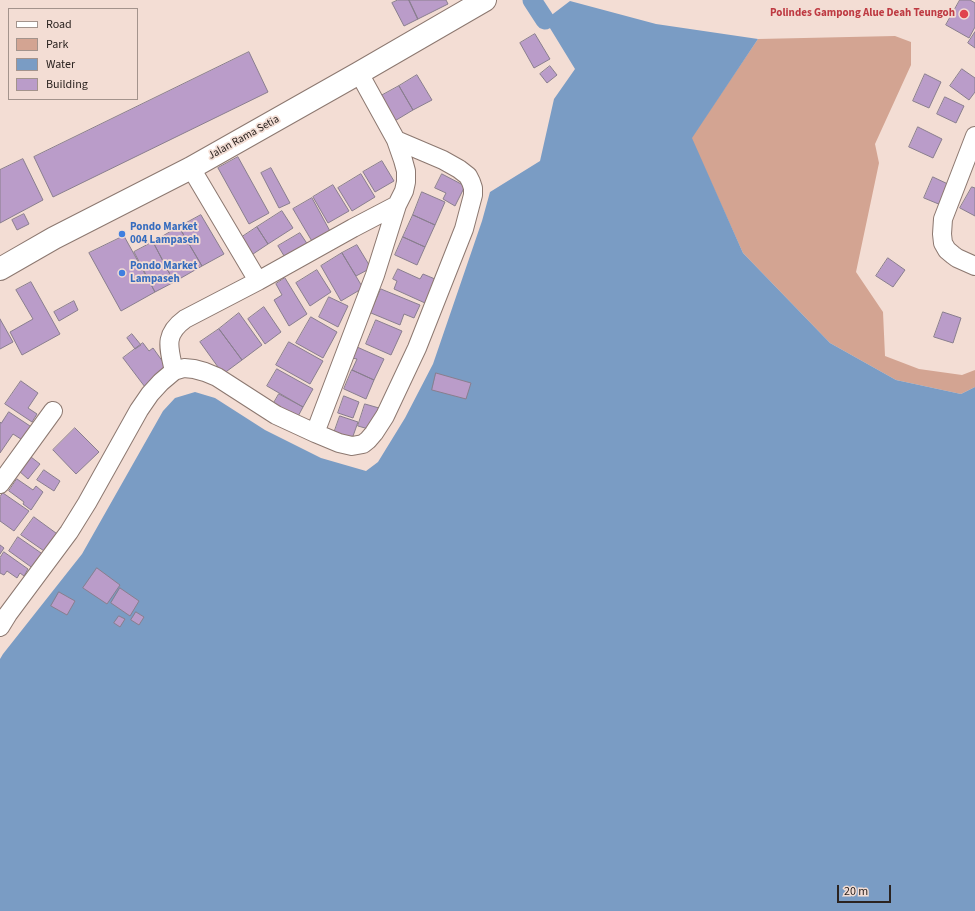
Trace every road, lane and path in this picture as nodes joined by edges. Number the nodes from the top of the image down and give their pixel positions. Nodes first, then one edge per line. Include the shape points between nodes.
1 (484, 0) edge
2 (359, 73) junction
3 (975, 136) edge
4 (396, 140) junction
5 (191, 168) junction
6 (397, 204) junction
7 (975, 266) edge
8 (0, 269) edge
9 (258, 281) junction
10 (174, 371) junction
11 (53, 411) dead end
12 (315, 433) junction
13 (0, 484) edge
14 (0, 627) edge

1 - 2 street, Jalan Rama Setia
2 - 4 street
2 - 5 street, Jalan Rama Setia
3 - 7 street via 943,219 942,234 947,250
4 - 6 street via 406,171 404,191
4 - 12 street via 443,160 468,176 473,195 464,229 417,348 385,416 374,433 362,444 352,446
5 - 8 street, Jalan Rama Setia via 54,238
5 - 9 street
6 - 9 street
6 - 12 street via 375,275
9 - 10 street via 179,323 170,335 169,341
10 - 12 street via 194,369 217,377 276,416
10 - 14 street via 160,382 139,410 69,532
11 - 13 street

